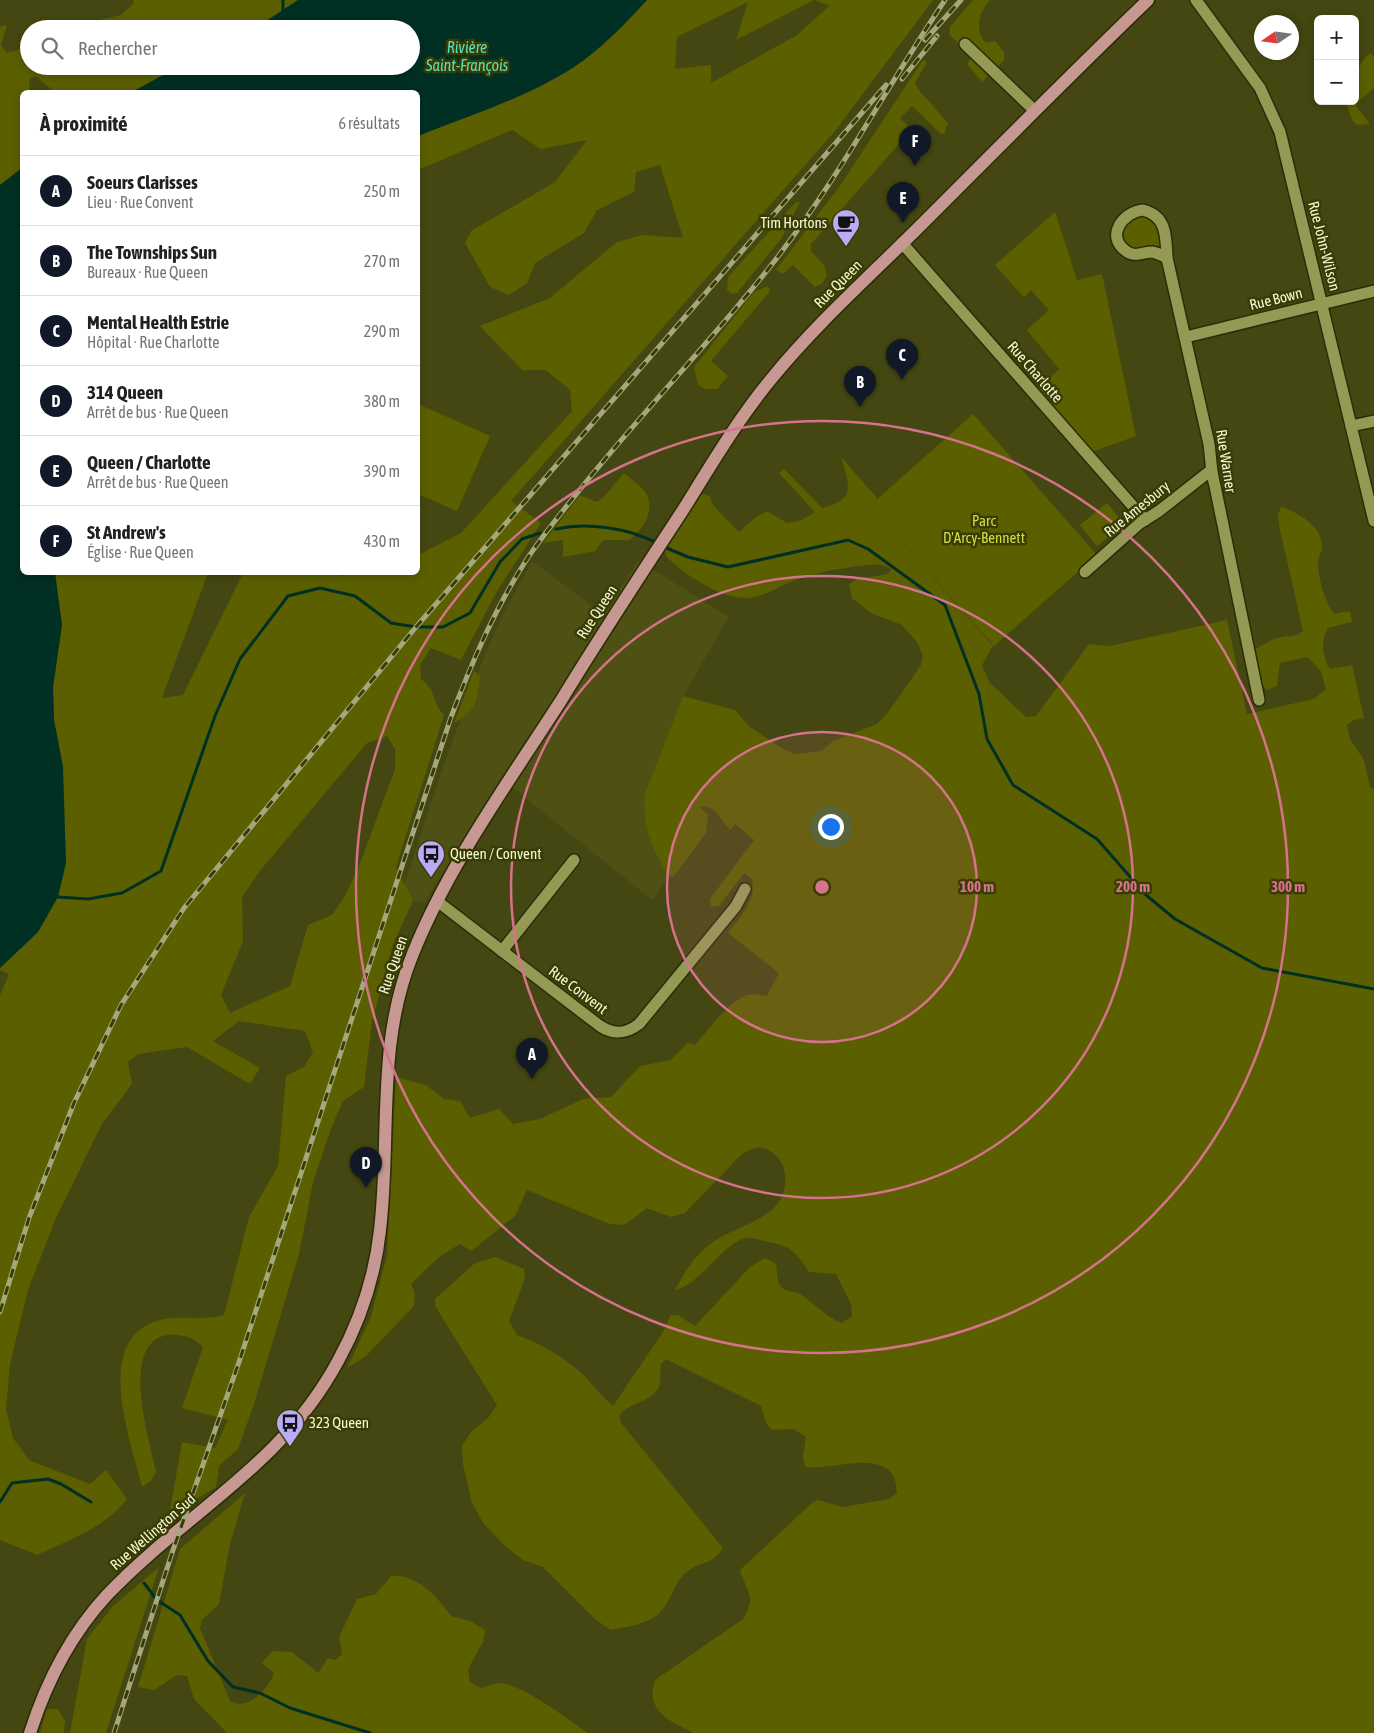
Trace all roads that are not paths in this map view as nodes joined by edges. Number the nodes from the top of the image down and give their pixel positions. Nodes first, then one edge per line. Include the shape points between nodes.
1 (1148, 0) edge
2 (1196, 0) edge
3 (965, 44) dead end
4 (1034, 110) junction
5 (902, 243) junction
6 (1167, 258) junction
7 (1374, 291) edge
8 (1322, 303) junction
9 (1186, 337) junction
10 (1374, 421) edge
11 (1351, 426) junction
12 (1210, 471) junction
13 (1145, 520) junction
14 (1374, 521) edge
15 (1086, 572) dead end
16 (1259, 700) dead end
17 (574, 860) dead end
18 (745, 889) dead end
19 (438, 901) junction
20 (502, 951) junction
21 (328, 1378) joint
22 (30, 1733) edge

1 - 4 main road, Rue Queen
2 - 8 street, Rue John-Wilson via 1251,74 1274,116
3 - 4 street
4 - 5 main road, Rue Queen
5 - 13 street, Rue Charlotte
5 - 19 main road, Rue Queen via 805,340 751,405 489,813
6 - 6 street, Rue Warner via 1154,252 1133,255 1124,250 1118,230 1123,218 1137,210 1155,215 1164,226
6 - 9 street, Rue Warner
7 - 8 street, Rue Bown
8 - 9 street, Rue Bown
8 - 11 street, Rue John-Wilson
9 - 12 street, Rue Warner via 1209,444
10 - 11 street
11 - 14 street, Rue John-Wilson
12 - 13 street, Rue Amesbury
12 - 16 street, Rue Warner
13 - 15 street, Rue Amesbury
17 - 20 street
18 - 20 street, Rue Convent via 736,906 645,1018 624,1033 600,1026
19 - 20 street, Rue Convent
19 - 21 main road, Rue Queen via 407,968 393,1020 387,1060 381,1211 375,1260 360,1313
21 - 22 main road, Rue Wellington Sud via 292,1429 260,1463 145,1558 104,1598 60,1661

